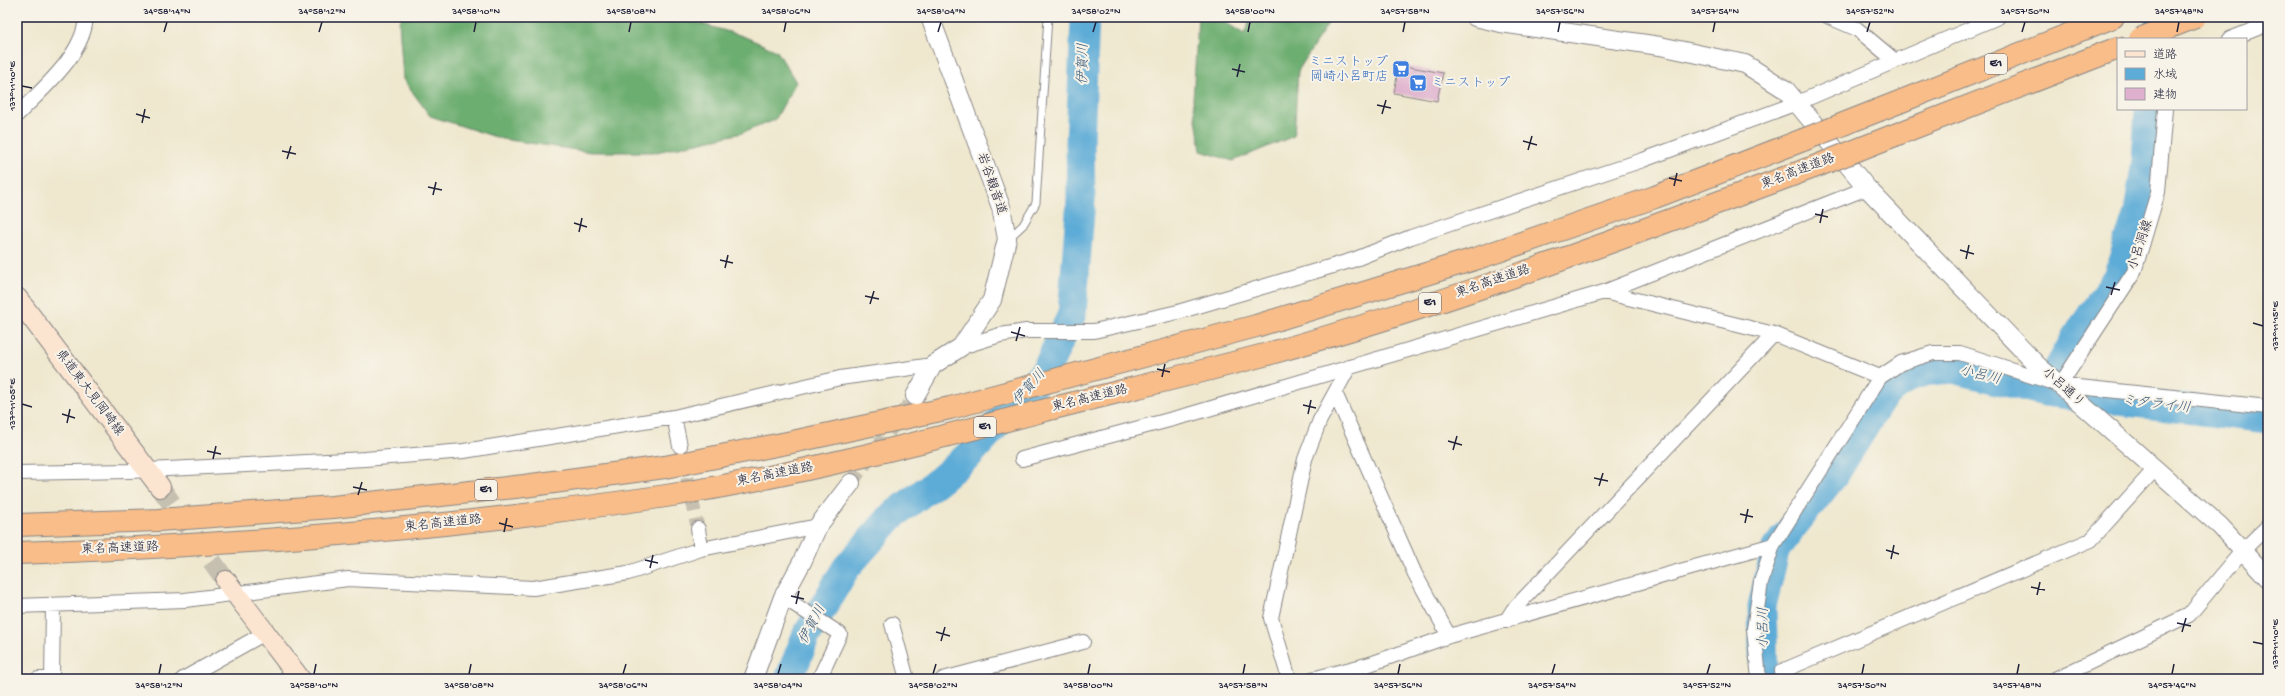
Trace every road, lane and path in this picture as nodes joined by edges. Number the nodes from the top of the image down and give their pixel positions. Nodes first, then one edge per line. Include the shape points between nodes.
1 (86, 17) edge
2 (930, 17) edge
3 (1048, 17) edge
4 (1475, 17) edge
5 (1520, 17) edge
6 (1829, 17) edge
7 (1998, 17) edge
8 (2113, 17) edge
9 (2170, 17) edge
10 (2195, 17) edge
11 (1501, 23) junction
12 (2268, 24) edge
13 (2142, 38) edge
14 (2168, 38) edge
15 (2233, 38) edge
16 (2117, 48) edge
17 (1894, 60) junction
18 (1797, 103) junction
19 (2165, 110) edge
20 (17, 115) edge
21 (1867, 188) junction
22 (1007, 239) junction
23 (1604, 292) junction
24 (17, 298) edge
25 (1774, 334) junction
26 (961, 347) junction
27 (933, 365) junction
28 (1349, 367) junction
29 (1880, 377) junction
30 (2060, 385) junction
31 (1335, 393) junction
32 (915, 396) tunnel mouth
33 (2268, 407) edge
34 (674, 417) junction
35 (680, 446) tunnel mouth
36 (1022, 459) dead end
37 (2155, 469) junction
38 (147, 470) junction
39 (17, 473) edge
40 (851, 483) tunnel mouth
41 (160, 487) tunnel mouth
42 (17, 525) edge
43 (818, 526) junction
44 (2268, 526) edge
45 (698, 529) tunnel mouth
46 (1774, 545) junction
47 (701, 549) junction
48 (2243, 550) junction
49 (17, 553) edge
50 (2268, 578) edge
51 (230, 587) junction
52 (783, 597) junction
53 (17, 606) edge
54 (53, 606) junction
55 (1506, 621) junction
56 (892, 624) dead end
57 (265, 633) junction
58 (1449, 636) junction
59 (1083, 642) dead end
60 (38, 679) edge
61 (52, 679) edge
62 (183, 679) edge
63 (300, 679) edge
64 (753, 679) edge
65 (819, 679) edge
66 (906, 679) edge
67 (943, 679) edge
68 (1289, 679) edge
69 (1312, 679) edge
70 (1759, 679) edge
71 (1783, 679) edge
72 (2055, 679) edge

1 - 20 street via 86,26 67,63
2 - 22 street, 岩谷観音道 via 1001,207
3 - 22 lane via 1036,203 1023,225
4 - 11 street, 小呂通り
5 - 11 street
6 - 17 street via 1857,29
7 - 17 street
8 - 42 highway, E1, bridge via 1655,197 1478,258 1256,326 950,408 665,467 524,486 333,507 159,520
9 - 14 street
10 - 13 highway, bridge
11 - 18 street, 小呂通り via 1660,46 1745,64 1786,90
12 - 15 street
16 - 49 highway, 東名高速道路 / E1, bridge via 1819,165 1487,285 1266,354 937,440 798,471 668,495 526,514 334,536 160,548
17 - 18 street
18 - 21 street, 小呂通り
18 - 26 street via 1643,160 1411,237 1354,260 1178,312 1094,331 1026,331 1000,334
19 - 30 street, 小呂洞線 via 2158,192 2134,272
21 - 23 street
21 - 30 street, 小呂通り
22 - 26 street, 岩谷観音道 via 992,300
23 - 25 street
23 - 28 street
24 - 38 main road, 県道東大見岡崎線
25 - 29 street
25 - 55 street via 1513,610
26 - 27 street
27 - 32 street
27 - 34 street via 840,378
28 - 31 street
28 - 36 street via 1188,415
29 - 30 street via 1901,363 1933,353 1960,353
29 - 46 street
30 - 33 street
30 - 37 street, 小呂通り
31 - 58 street via 1415,574
31 - 68 street via 1320,420 1305,459 1271,618
34 - 35 street
34 - 38 street via 464,451 365,459
37 - 48 street, 小呂通り via 2220,526
37 - 71 street via 2091,540 1782,671
38 - 39 street
38 - 41 main road, 県道東大見岡崎線
40 - 43 street
43 - 47 street
43 - 52 street
44 - 48 street
45 - 47 street
46 - 55 street
46 - 70 street via 1761,582 1754,629
47 - 51 street via 628,573 533,588 348,579
48 - 50 street, 小呂通り
48 - 72 street via 2189,615
51 - 54 street via 185,600
51 - 57 main road
52 - 64 street
52 - 65 street via 840,634
53 - 54 street
54 - 61 street
55 - 58 street
56 - 66 street
57 - 62 street
57 - 63 main road
58 - 69 street via 1370,664
59 - 67 street
60 - 61 street

